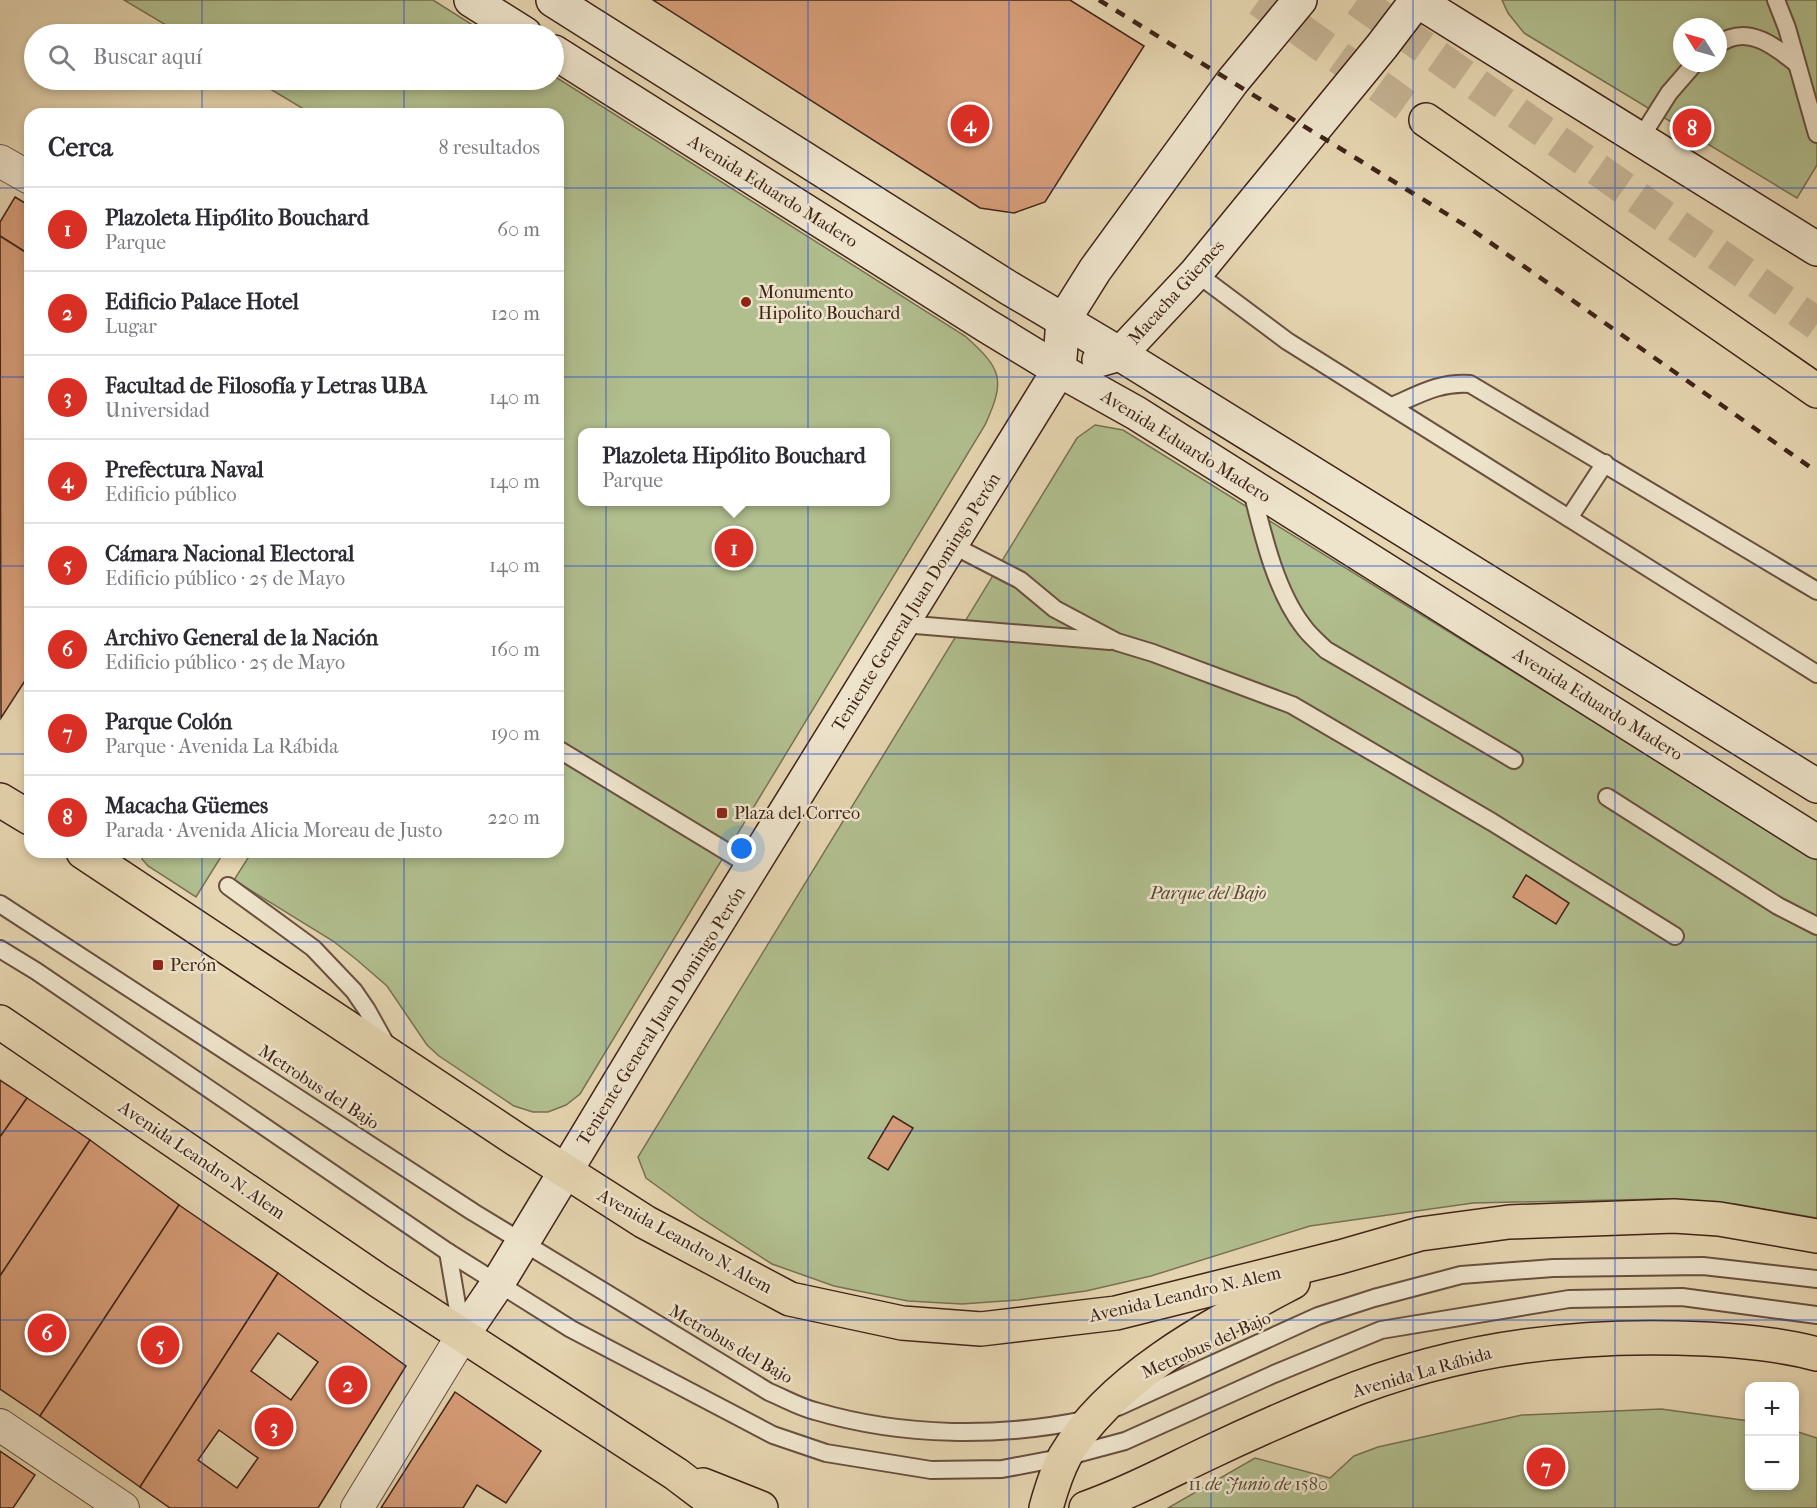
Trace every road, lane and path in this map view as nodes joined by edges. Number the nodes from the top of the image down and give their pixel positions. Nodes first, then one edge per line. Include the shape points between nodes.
1 (471, 0) edge
2 (553, 0) edge
3 (1300, 0) edge
4 (1416, 0) edge
5 (1776, 0) edge
6 (509, 24) edge
7 (1727, 40) edge
8 (564, 58) edge
9 (1797, 64) junction
10 (1688, 72) edge
11 (1426, 120) tunnel mouth
12 (1817, 134) edge
13 (1640, 139) junction
14 (0, 160) edge
15 (24, 174) edge
16 (1817, 249) edge
17 (1196, 273) junction
18 (1062, 321) junction
19 (1120, 354) junction
20 (1059, 370) junction
21 (1817, 390) edge
22 (1392, 406) junction
23 (1605, 463) junction
24 (1251, 486) junction
25 (1569, 518) junction
26 (951, 545) junction
27 (1817, 591) edge
28 (903, 624) junction
29 (1117, 642) junction
30 (1817, 674) edge
31 (564, 753) edge
32 (1514, 760) dead end
33 (1817, 786) edge
34 (1607, 797) dead end
35 (0, 800) edge
36 (24, 814) edge
37 (1817, 842) edge
38 (102, 858) edge
39 (752, 867) junction
40 (228, 886) dead end
41 (0, 904) edge
42 (1817, 926) edge
43 (1675, 936) dead end
44 (0, 949) edge
45 (0, 1022) edge
46 (393, 1057) junction
47 (566, 1171) junction
48 (1817, 1236) edge
49 (522, 1242) junction
50 (448, 1252) junction
51 (1340, 1257) junction
52 (1817, 1279) edge
53 (498, 1283) junction
54 (1817, 1315) edge
55 (462, 1336) junction
56 (1817, 1354) edge
57 (1095, 1418) junction
58 (0, 1425) edge
59 (1065, 1457) junction
60 (676, 1474) junction
61 (123, 1508) edge
62 (357, 1508) edge
63 (721, 1508) edge
64 (761, 1508) edge
65 (1046, 1508) edge
66 (1086, 1508) edge

1 - 6 main road
2 - 18 main road
3 - 18 main road via 1225,91
4 - 13 main road
4 - 17 main road, Macacha Güemes
5 - 9 lane
7 - 9 lane via 1748,35 1774,45
8 - 20 main road, Avenida Eduardo Madero
9 - 12 lane
10 - 13 lane
11 - 21 main road
13 - 16 main road
14 - 15 street
17 - 19 main road, Macacha Güemes
17 - 22 lane via 1275,333
18 - 19 main road
18 - 20 main road
19 - 20 main road, Macacha Güemes
19 - 33 main road
20 - 24 main road, Avenida Eduardo Madero via 1136,413
20 - 26 main road, Teniente General Juan Domingo Perón
22 - 23 lane via 1435,387 1470,384
22 - 25 lane
23 - 25 lane
23 - 27 lane
24 - 32 lane via 1268,552 1290,607 1303,627 1326,650
24 - 37 main road, Avenida Eduardo Madero
25 - 30 lane
26 - 28 main road, Teniente General Juan Domingo Perón
26 - 29 lane via 1020,580 1055,609
28 - 29 lane
28 - 39 main road, Teniente General Juan Domingo Perón
29 - 43 lane via 1292,705 1492,822
31 - 39 lane
34 - 42 lane via 1778,906
35 - 36 main road
38 - 46 main road, Avenida Leandro N. Alem
39 - 47 main road, Teniente General Juan Domingo Perón
40 - 46 lane via 313,948 354,991
41 - 49 lane, Metrobus del Bajo
44 - 50 lane
45 - 55 main road, Avenida Leandro N. Alem
46 - 47 main road, Avenida Leandro N. Alem
47 - 49 main road, Teniente General Juan Domingo Perón
47 - 51 main road, Avenida Leandro N. Alem via 645,1222 790,1299 902,1323 981,1329 1116,1313
48 - 51 main road via 1719,1219 1674,1216 1509,1222 1420,1234
49 - 53 main road, Teniente General Juan Domingo Perón
49 - 57 lane, Metrobus del Bajo via 769,1392 813,1410 865,1424 926,1431 1008,1431
50 - 53 lane
50 - 55 lane
51 - 57 main road via 1212,1325 1137,1378
52 - 57 lane, Metrobus del Bajo via 1703,1266 1553,1268 1461,1275 1318,1316
53 - 55 main road, Teniente General Juan Domingo Perón
53 - 59 lane via 571,1329 773,1435 826,1453 932,1470 1002,1469
54 - 59 lane via 1682,1297 1569,1299 1382,1330 1125,1441
55 - 60 main road, Avenida Leandro N. Alem
55 - 62 street, Teniente General Juan Domingo Perón
56 - 66 main road, Avenida La Rábida via 1760,1343 1644,1337 1579,1339 1463,1357 1337,1396
57 - 59 main road
58 - 61 street
59 - 65 main road
60 - 63 main road, Avenida Leandro N. Alem
60 - 64 main road, Avenida Leandro N. Alem

